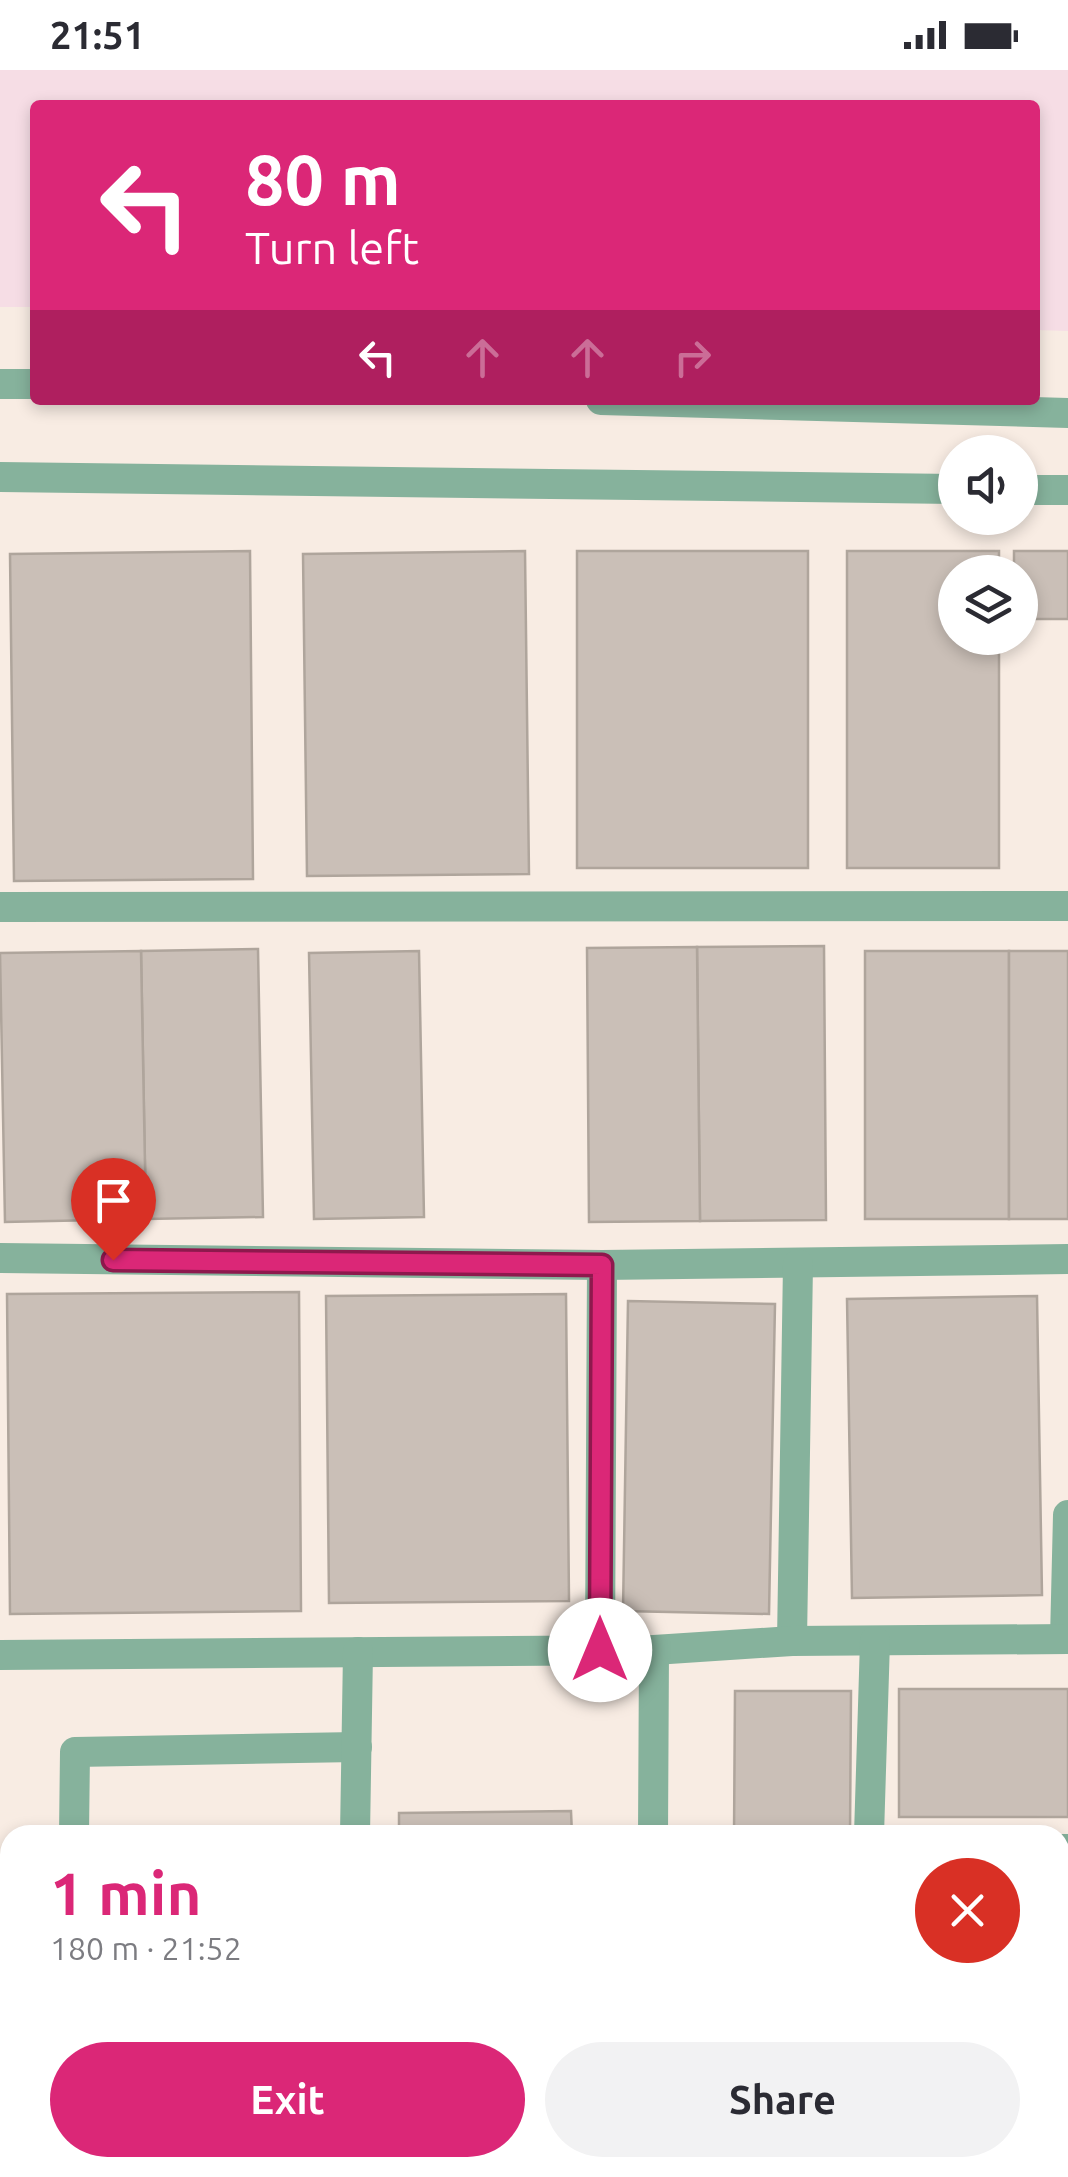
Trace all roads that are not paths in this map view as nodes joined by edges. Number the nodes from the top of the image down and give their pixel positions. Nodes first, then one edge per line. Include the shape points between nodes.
1 (0, 384) edge
2 (30, 384) edge
3 (781, 405) edge
4 (1068, 413) edge
5 (0, 477) edge
6 (938, 489) edge
7 (1038, 490) edge
8 (1068, 490) edge
9 (1068, 906) edge
10 (0, 907) edge
11 (0, 1258) edge
12 (1068, 1259) edge
13 (798, 1264) junction
14 (602, 1265) junction
15 (1068, 1515) edge
16 (1067, 1639) edge
17 (875, 1641) junction
18 (792, 1642) junction
19 (600, 1650) junction
20 (654, 1650) junction
21 (358, 1652) junction
22 (0, 1655) edge
23 (357, 1747) junction
24 (74, 1825) edge
25 (355, 1825) edge
26 (653, 1825) edge
27 (869, 1825) edge

1 - 2 street
3 - 4 street
5 - 6 street
7 - 8 street
9 - 10 street
11 - 14 street
12 - 13 street
13 - 14 street
13 - 18 street
14 - 19 street
15 - 16 street
16 - 17 street
17 - 18 street
17 - 27 street
18 - 20 street
19 - 20 street
19 - 21 street
20 - 26 street
21 - 22 street
21 - 23 street
23 - 24 street via 74,1752
23 - 25 street

